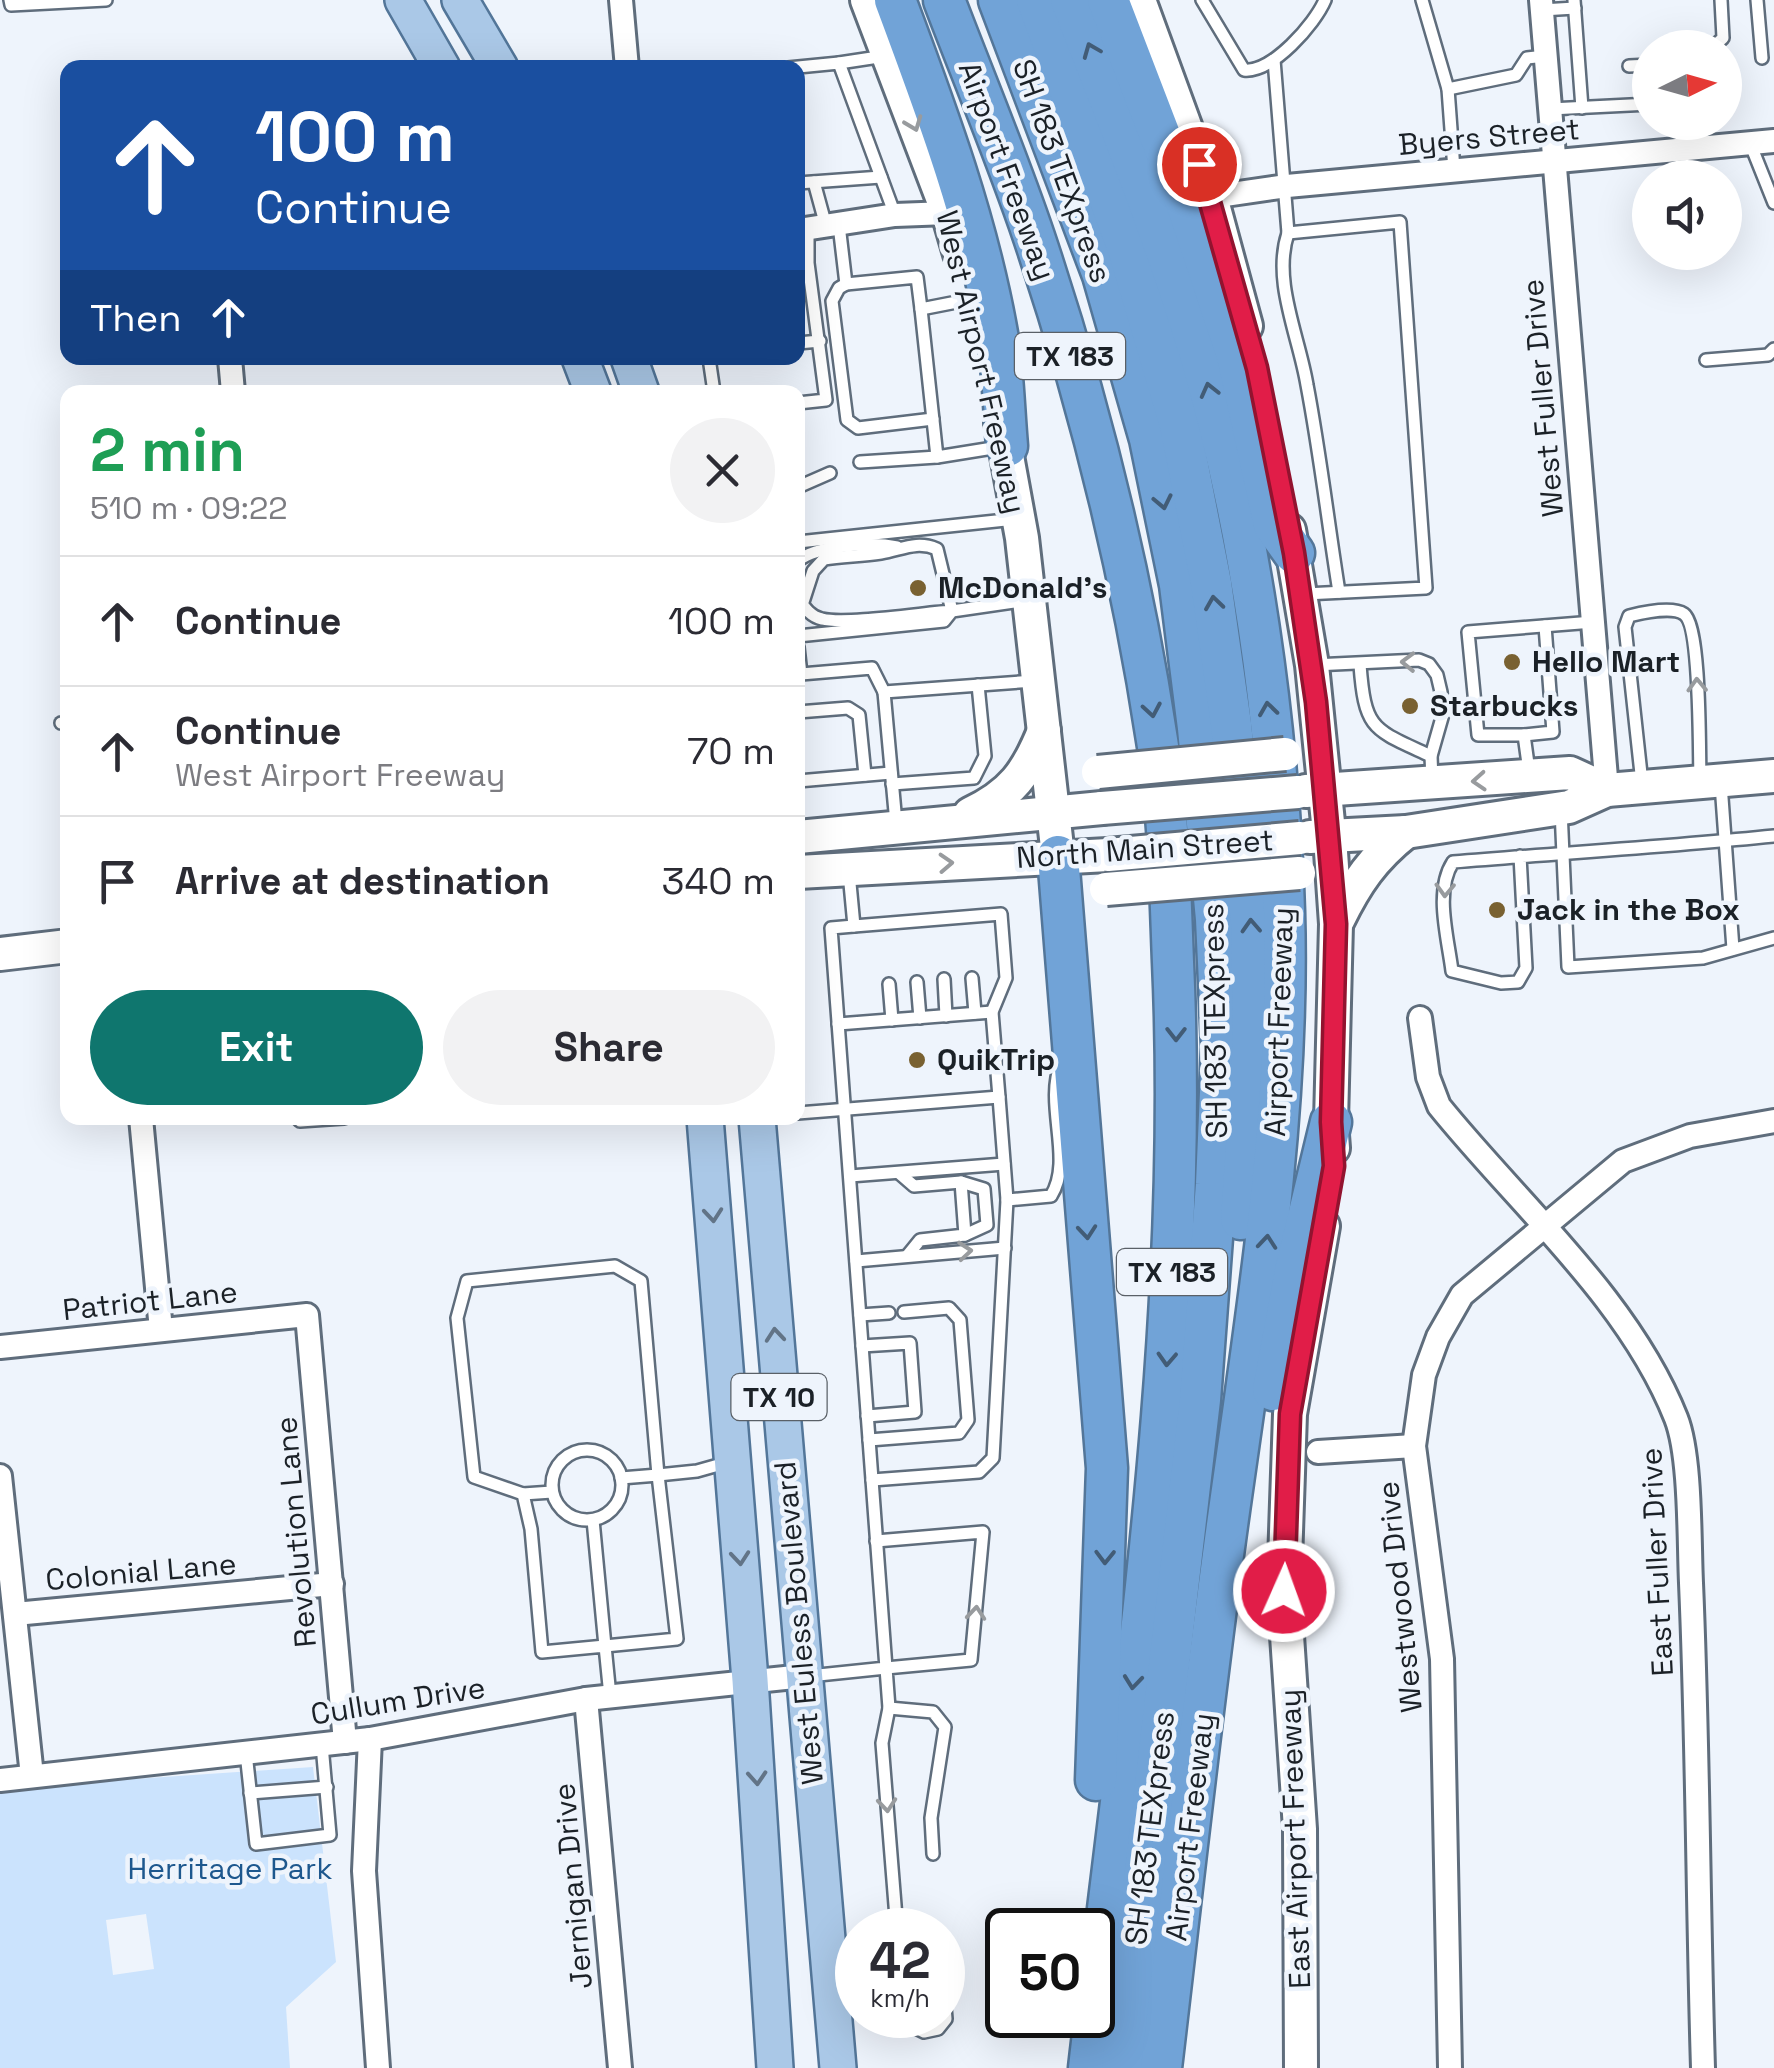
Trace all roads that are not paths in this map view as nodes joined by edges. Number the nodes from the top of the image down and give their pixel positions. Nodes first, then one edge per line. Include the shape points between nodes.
1 (10, 0) edge
2 (106, 0) edge
3 (403, 0) edge
4 (460, 0) edge
5 (621, 0) edge
6 (867, 0) edge
7 (895, 0) edge
8 (944, 0) edge
9 (1071, 0) edge
10 (1108, 0) edge
11 (1138, 0) edge
12 (1202, 0) edge
13 (1325, 0) edge
14 (1422, 0) edge
15 (1721, 0) edge
16 (1758, 0) edge
17 (1013, 4) edge
18 (1574, 4) edge
19 (1541, 5) edge
20 (1723, 30) edge
21 (889, 56) junction
22 (1545, 56) junction
23 (1762, 58) dead end
24 (437, 60) edge
25 (495, 60) edge
26 (626, 60) edge
27 (1274, 60) junction
28 (840, 63) junction
29 (805, 66) edge
30 (1629, 66) dead end
31 (1632, 66) edge
32 (1448, 89) junction
33 (1632, 105) edge
34 (1112, 106) junction
35 (1582, 108) junction
36 (1549, 110) junction
37 (1701, 140) edge
38 (1774, 141) edge
39 (1750, 143) junction
40 (1702, 148) junction
41 (1553, 162) junction
42 (1454, 170) junction
43 (881, 177) junction
44 (814, 182) junction
45 (805, 183) edge
46 (1286, 186) junction
47 (1211, 197) junction
48 (1774, 203) edge
49 (948, 213) junction
50 (895, 215) junction
51 (818, 228) edge
52 (1288, 233) junction
53 (1033, 234) junction
54 (805, 259) edge
55 (805, 273) edge
56 (846, 284) junction
57 (972, 299) junction
58 (921, 309) junction
59 (820, 341) junction
60 (805, 342) edge
61 (1774, 349) edge
62 (1706, 360) dead end
63 (805, 402) edge
64 (933, 418) junction
65 (1180, 425) junction
66 (1007, 446) junction
67 (937, 457) junction
68 (860, 462) dead end
69 (830, 473) dead end
70 (805, 484) edge
71 (1019, 519) junction
72 (898, 531) junction
73 (805, 541) edge
74 (897, 548) junction
75 (1294, 553) junction
76 (805, 557) edge
77 (805, 590) edge
78 (1339, 592) junction
79 (1301, 594) junction
80 (1029, 600) junction
81 (805, 607) edge
82 (952, 611) junction
83 (1593, 622) junction
84 (1545, 626) junction
85 (805, 635) edge
86 (1312, 664) junction
87 (1360, 665) junction
88 (805, 674) edge
89 (1038, 680) junction
90 (978, 685) junction
91 (884, 692) junction
92 (1316, 702) junction
93 (805, 711) edge
94 (1044, 731) junction
95 (1524, 735) junction
96 (1431, 770) junction
97 (866, 776) junction
98 (1774, 776) edge
99 (1529, 777) junction
100 (892, 779) junction
101 (805, 781) edge
102 (1710, 781) junction
103 (1642, 787) junction
104 (1607, 790) junction
105 (1312, 791) junction
106 (1561, 808) junction
107 (1054, 812) junction
108 (957, 821) junction
109 (896, 827) junction
110 (1406, 832) junction
111 (805, 836) edge
112 (1774, 836) edge
113 (1315, 837) junction
114 (1726, 841) junction
115 (1563, 852) junction
116 (1058, 856) junction
117 (1520, 856) junction
118 (849, 868) junction
119 (805, 871) edge
120 (884, 923) junction
121 (1336, 924) junction
122 (854, 926) junction
123 (886, 937) dead end
124 (1774, 938) edge
125 (60, 947) edge
126 (1733, 949) junction
127 (0, 954) edge
128 (1067, 968) junction
129 (972, 978) dead end
130 (944, 979) dead end
131 (917, 982) dead end
132 (889, 984) dead end
133 (992, 1012) junction
134 (976, 1013) junction
135 (946, 1016) junction
136 (920, 1018) junction
137 (1420, 1018) dead end
138 (892, 1020) junction
139 (838, 1024) junction
140 (1071, 1040) junction
141 (998, 1097) junction
142 (845, 1109) junction
143 (805, 1112) edge
144 (1774, 1121) edge
145 (1331, 1122) junction
146 (142, 1125) edge
147 (706, 1125) edge
148 (758, 1125) edge
149 (1004, 1164) junction
150 (898, 1173) junction
151 (850, 1176) junction
152 (961, 1182) junction
153 (1007, 1200) junction
154 (1542, 1225) junction
155 (965, 1236) junction
156 (1005, 1248) junction
157 (907, 1256) junction
158 (856, 1261) junction
159 (904, 1312) dead end
160 (889, 1313) dead end
161 (860, 1315) junction
162 (307, 1316) joint
163 (161, 1330) junction
164 (862, 1346) junction
165 (0, 1347) edge
166 (868, 1416) junction
167 (869, 1440) junction
168 (1414, 1446) junction
169 (1318, 1452) dead end
170 (733, 1461) junction
171 (658, 1474) junction
172 (0, 1476) edge
173 (621, 1478) junction
174 (872, 1480) junction
175 (552, 1492) junction
176 (523, 1494) junction
177 (594, 1520) junction
178 (876, 1541) junction
179 (332, 1584) junction
180 (15, 1614) junction
181 (605, 1646) junction
182 (886, 1668) junction
183 (804, 1676) junction
184 (750, 1680) junction
185 (598, 1698) junction
186 (889, 1708) junction
187 (370, 1740) junction
188 (334, 1744) junction
189 (246, 1753) junction
190 (32, 1776) junction
191 (0, 1780) edge
192 (326, 1787) junction
193 (250, 1793) junction
194 (933, 1854) dead end
195 (895, 1908) edge
196 (1085, 1908) edge
197 (1074, 2038) edge
198 (378, 2068) edge
199 (620, 2068) edge
200 (776, 2068) edge
201 (838, 2068) edge
202 (1071, 2068) edge
203 (1089, 2068) edge
204 (1122, 2068) edge
205 (1147, 2068) edge
206 (1161, 2068) edge
207 (1182, 2068) edge
208 (1301, 2068) edge
209 (1450, 2068) edge
210 (1703, 2068) edge

1 - 2 lane
3 - 24 main road
4 - 25 main road
5 - 26 street
6 - 21 main road, West Airport Freeway
7 - 66 highway via 937,112 984,272
8 - 53 highway, Airport Freeway / TX 183
34 -> 9 highway, Airport Freeway / TX 183
10 - 75 highway via 1190,212 1236,356 1274,524
11 - 47 main road
12 - 27 lane via 1244,70
13 - 27 lane via 1318,18
14 - 32 lane
15 - 20 lane
16 - 23 lane
17 - 53 highway via 1005,105 1024,158
17 - 65 highway, SH 183 TEXpress via 1129,252
17 -> 204 highway, SH 183 TEXpress via 1150,439 1180,586 1216,919 1222,1047 1203,1361
18 - 19 lane
18 - 35 lane
19 - 22 street, West Fuller Drive
21 - 28 lane
21 -> 49 main road, West Airport Freeway
22 - 32 lane via 1527,58 1516,75
22 - 36 street, West Fuller Drive
27 - 46 lane
28 - 29 lane
28 - 43 lane
30 - 31 lane
32 - 42 lane
33 - 35 lane
34 - 65 highway
206 -> 34 highway, Airport Freeway / TX 183 via 1266,1261 1284,1009 1284,909 1271,732 1231,476 1198,350
35 - 36 lane
36 - 41 street, West Fuller Drive
37 - 40 lane
38 - 39 street, Byers Street
39 - 40 street, Byers Street
39 - 48 lane
40 - 41 street, Byers Street
41 - 42 street, Byers Street
41 - 83 street, West Fuller Drive
42 - 46 street, Byers Street
43 - 44 lane
43 - 50 lane
44 - 45 lane
44 - 51 lane
46 - 47 street, Byers Street
46 - 52 lane
47 - 75 main road via 1257,368
49 - 50 street
49 - 57 main road, West Airport Freeway
50 - 51 street
51 - 54 lane
51 - 56 lane
52 - 78 lane via 1282,252 1288,304
52 - 78 lane via 1400,222 1426,588
53 -> 203 highway, Airport Freeway / TX 183 via 1105,478 1141,644 1158,746 1176,1014 1166,1384
55 - 59 lane
56 - 58 lane via 917,277
56 - 64 lane via 832,301 847,420 858,428
57 - 58 lane
57 - 66 main road, West Airport Freeway
58 - 64 lane
59 - 60 lane
59 - 63 lane via 826,400
61 - 62 lane via 1768,356
64 - 67 lane
205 -> 65 highway, SH 183 TEXpress via 1224,1405 1253,1043 1251,922 1230,724
66 - 67 lane
66 - 71 main road, West Airport Freeway
67 - 68 lane
69 - 70 lane
71 - 72 lane
71 - 80 main road, West Airport Freeway
72 - 73 lane
72 - 74 lane
74 - 76 lane via 816,550
74 - 77 lane via 824,559
74 - 82 lane via 937,549
75 - 79 main road
78 - 79 lane
79 - 86 main road
80 - 82 lane
80 - 89 main road, West Airport Freeway
81 - 82 lane via 834,620
82 - 85 lane via 944,621
83 - 84 lane
83 - 104 street, West Fuller Drive
84 - 95 lane via 1553,732
84 - 95 lane via 1468,632 1478,736
86 - 87 lane
86 - 92 main road
87 - 96 lane via 1368,719
96 -> 87 lane via 1443,714 1437,675 1419,660
88 - 91 lane via 872,668
89 - 90 lane
89 - 94 main road, West Airport Freeway
90 - 91 lane
90 - 100 lane via 985,756 974,778
91 - 100 lane
92 - 94 main road, bridge via 1285,754 1098,772 1064,764
92 - 105 main road
93 - 97 lane via 848,708 858,716
94 - 107 main road, West Airport Freeway
94 - 108 main road via 1030,767 1007,792
95 - 99 lane
99 -> 96 main road, North Main Street
96 - 105 main road, North Main Street
97 - 100 lane
97 - 101 lane
98 - 102 main road, North Main Street
99 - 104 main road, North Main Street via 1570,773
100 - 109 lane
102 - 103 main road, North Main Street
102 -> 103 lane via 1691,623 1676,611 1640,613 1629,616 1625,644
102 - 114 lane
103 - 104 main road, North Main Street
104 - 106 main road, North Main Street
105 - 107 main road, North Main Street, bridge
105 - 113 main road
106 - 110 main road, North Main Street
106 - 115 lane
107 - 108 main road, North Main Street
107 - 116 main road, West Airport Freeway
108 - 109 main road, North Main Street
109 - 111 main road, North Main Street
110 - 113 main road, North Main Street
110 - 121 main road via 1356,882
112 - 114 lane
113 - 116 main road, North Main Street, bridge
113 - 121 main road
114 - 115 lane
114 - 126 lane
115 - 117 lane
115 - 126 lane via 1568,966 1702,958
118 -> 116 main road, North Main Street
116 - 128 highway
117 -> 117 lane via 1452,862 1444,913 1452,970 1518,982 1526,968
118 - 119 main road, North Main Street
118 - 122 lane
120 - 122 lane
120 - 123 lane
120 - 133 lane via 939,926 1002,914 1006,978
121 - 128 main road, bridge via 1316,882 1298,873 1106,889 1082,906
121 - 145 main road
122 - 139 lane via 831,928
124 - 126 lane
125 - 127 main road
128 - 140 highway
129 - 134 lane
130 - 135 lane
131 - 136 lane
132 - 138 lane
133 - 134 lane
133 - 141 lane
134 - 135 lane
135 - 136 lane
136 - 138 lane
137 - 154 street, East Fuller Drive via 1439,1106
138 - 139 lane
139 - 142 lane
140 - 153 lane via 1053,1082 1060,1182 1051,1196
140 -> 196 highway via 1107,1468 1100,1736
141 - 142 lane
141 - 149 lane
142 - 143 lane
142 - 151 lane
144 - 154 street, Westwood Drive via 1690,1136 1622,1161
145 - 207 highway via 1275,1376
145 - 208 main road, East Airport Freeway via 1334,1166 1290,1414 1284,1591 1300,1829
146 - 163 street
147 -> 170 main road, West Euless Boulevard / TX 10
183 -> 148 main road, West Euless Boulevard / TX 10
149 - 150 lane
149 - 153 lane
150 - 151 lane
150 - 152 lane via 914,1186
151 - 158 lane
152 - 155 lane
152 - 155 lane via 984,1189 987,1225
153 - 156 lane
154 - 168 street, Westwood Drive via 1462,1295 1424,1376
154 - 210 street, East Fuller Drive via 1605,1299 1678,1421 1694,1662
155 - 157 lane via 920,1240
157 -> 156 lane
156 - 174 lane via 994,1458 979,1472
157 - 158 lane
158 - 161 lane
159 - 167 lane via 949,1308 960,1320 968,1420 959,1432
160 - 161 lane
161 - 164 lane
162 - 163 street, Patriot Lane
162 - 179 street, Revolution Lane
163 - 165 street, Patriot Lane
164 - 166 lane
164 - 166 lane via 910,1343 915,1412
166 - 167 lane
167 - 174 lane
168 - 169 street
168 - 209 street, Westwood Drive via 1442,1659
170 - 171 lane
170 -> 184 main road, West Euless Boulevard / TX 10
171 - 173 lane
171 - 176 lane via 641,1281 615,1266 467,1282 457,1318 474,1477
171 - 181 lane via 676,1639
172 - 180 street
173 - 175 lane via 609,1458 574,1452 556,1468
173 - 177 lane via 612,1509
174 - 178 lane
175 - 176 lane
175 - 177 lane via 572,1517
176 - 181 lane via 542,1652
177 - 181 lane
178 - 182 lane
182 -> 178 lane via 971,1660 983,1532
179 - 180 street, Colonial Lane
179 - 188 street, Revolution Lane
180 - 190 street
181 - 185 lane
182 - 183 lane
182 - 186 lane
183 - 184 street, Cullum Drive
183 - 201 main road, West Euless Boulevard / TX 10 via 837,1993
184 - 185 street, Cullum Drive
184 -> 200 main road, West Euless Boulevard / TX 10
185 - 187 street, Cullum Drive
185 - 199 street, Jernigan Drive
186 - 194 lane via 933,1712 945,1727 931,1818
186 -> 195 lane via 882,1743
187 - 188 street, Cullum Drive
187 - 198 street via 364,1871
188 - 189 street, Cullum Drive
188 - 192 lane
189 - 190 street, Cullum Drive
189 - 193 lane
190 - 191 street, Cullum Drive
192 - 193 lane
192 - 193 lane via 330,1835 256,1844
197 - 202 highway

